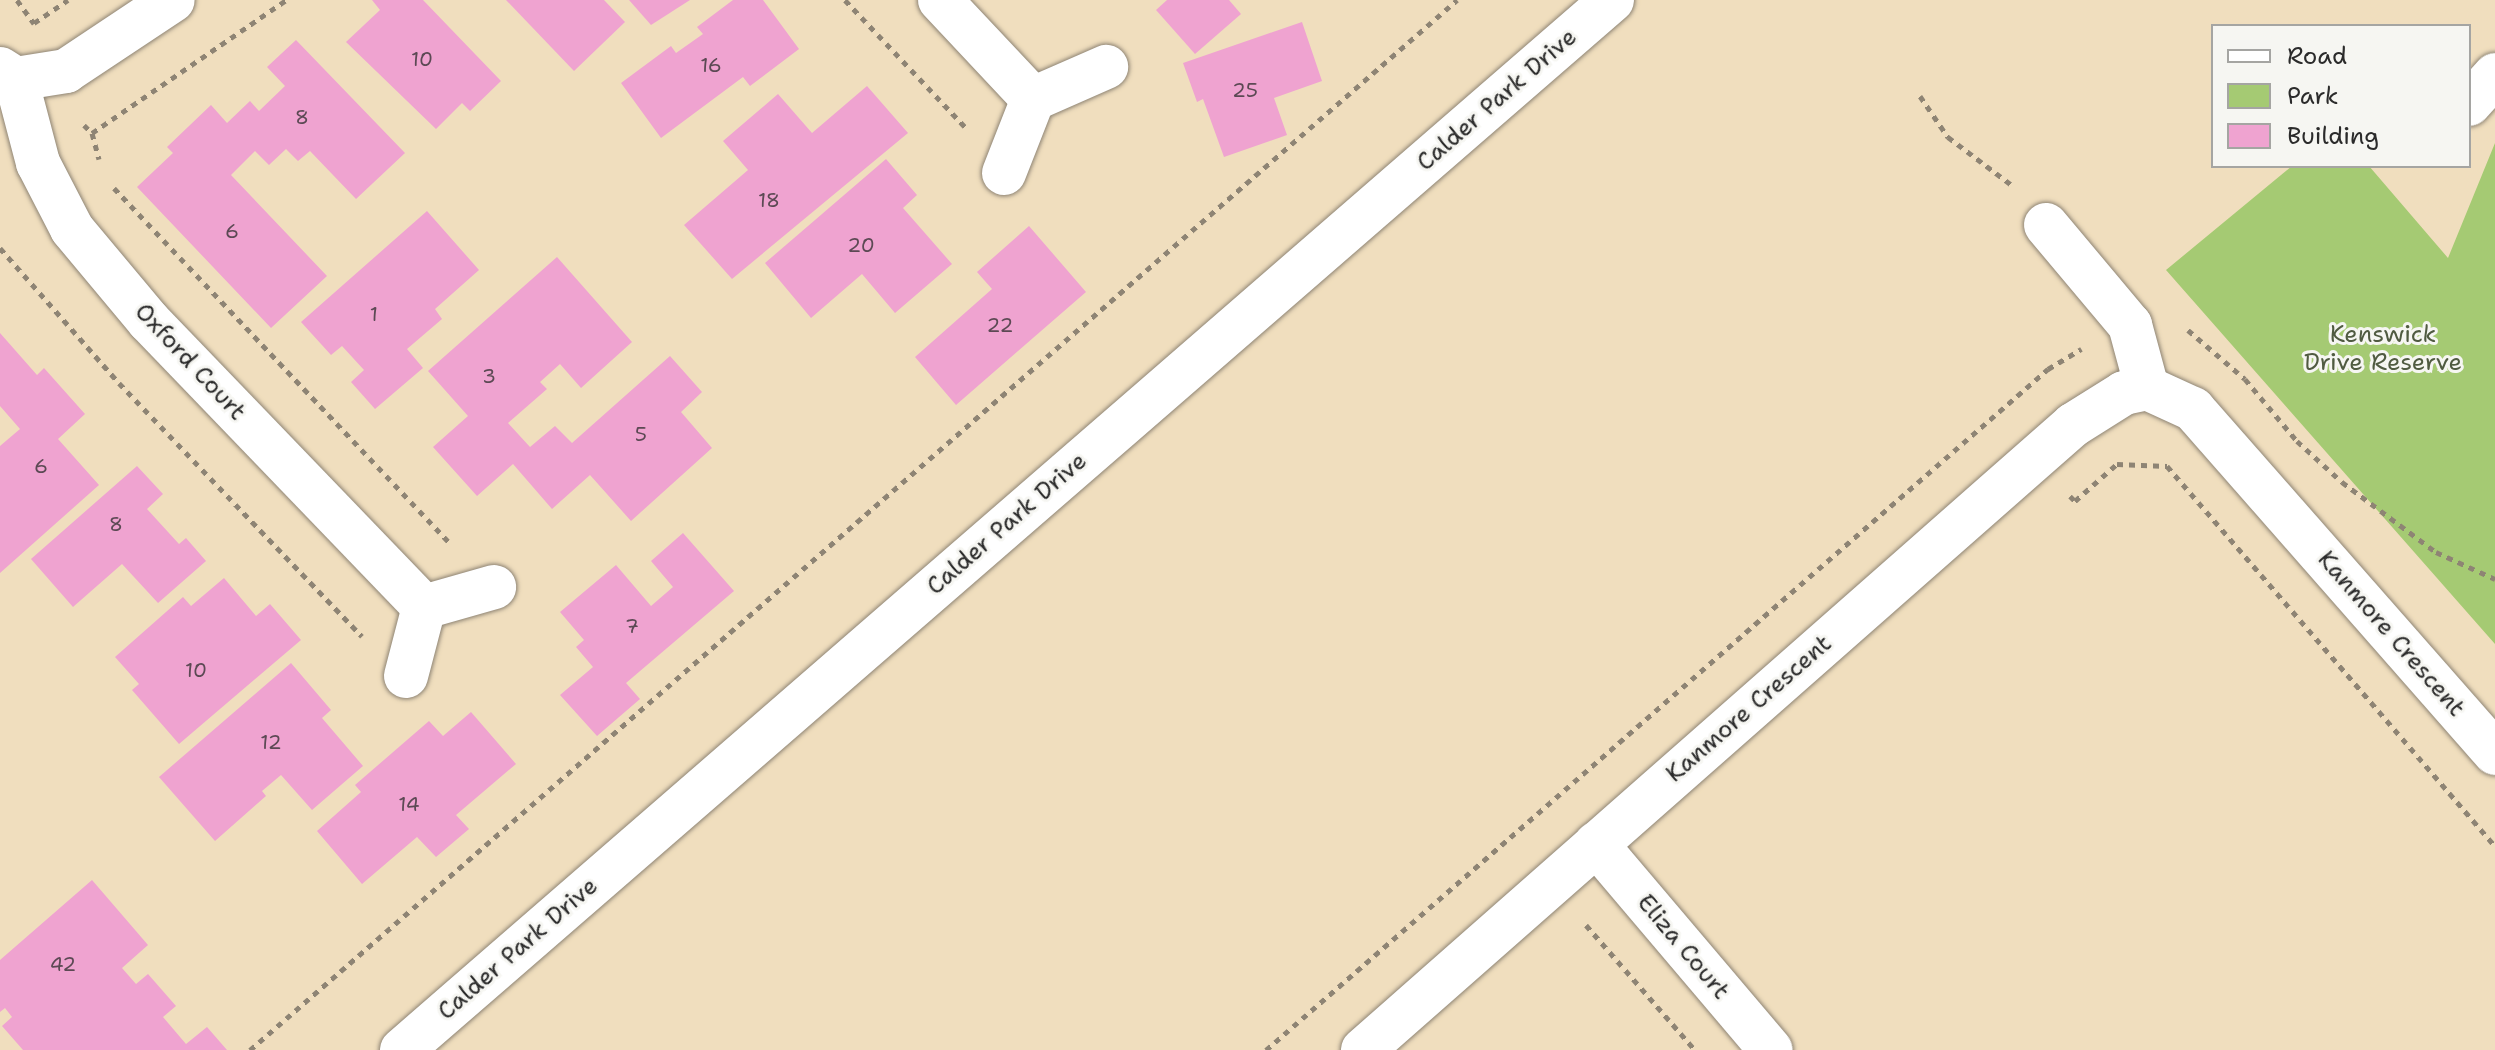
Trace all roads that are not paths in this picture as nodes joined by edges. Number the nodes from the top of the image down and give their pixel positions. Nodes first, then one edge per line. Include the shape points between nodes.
1 (173, 0) edge
2 (940, 0) edge
3 (1612, 0) edge
4 (1106, 67) dead end
5 (8, 74) edge
6 (2495, 75) edge
7 (1033, 99) junction
8 (2471, 102) edge
9 (1004, 173) road end
10 (2046, 225) road end
11 (2147, 388) junction
12 (494, 587) road end
13 (424, 607) junction
14 (406, 676) road end
15 (2495, 753) edge
16 (1596, 844) junction
17 (402, 1050) edge
18 (1363, 1050) edge
19 (1771, 1050) edge

1 - 5 street via 66,71
2 - 7 street
3 - 17 street, Calder Park Drive
4 - 7 street
5 - 13 street, Oxford Court via 38,163 72,229 149,321
6 - 8 street
7 - 9 street
10 - 11 street via 2130,325
11 - 15 street, Kanmore Crescent via 2171,394 2216,432
11 - 16 street, Kanmore Crescent via 2100,405 2035,457
12 - 13 street
13 - 14 street
16 - 18 street, Kanmore Crescent
16 - 19 street, Eliza Court

